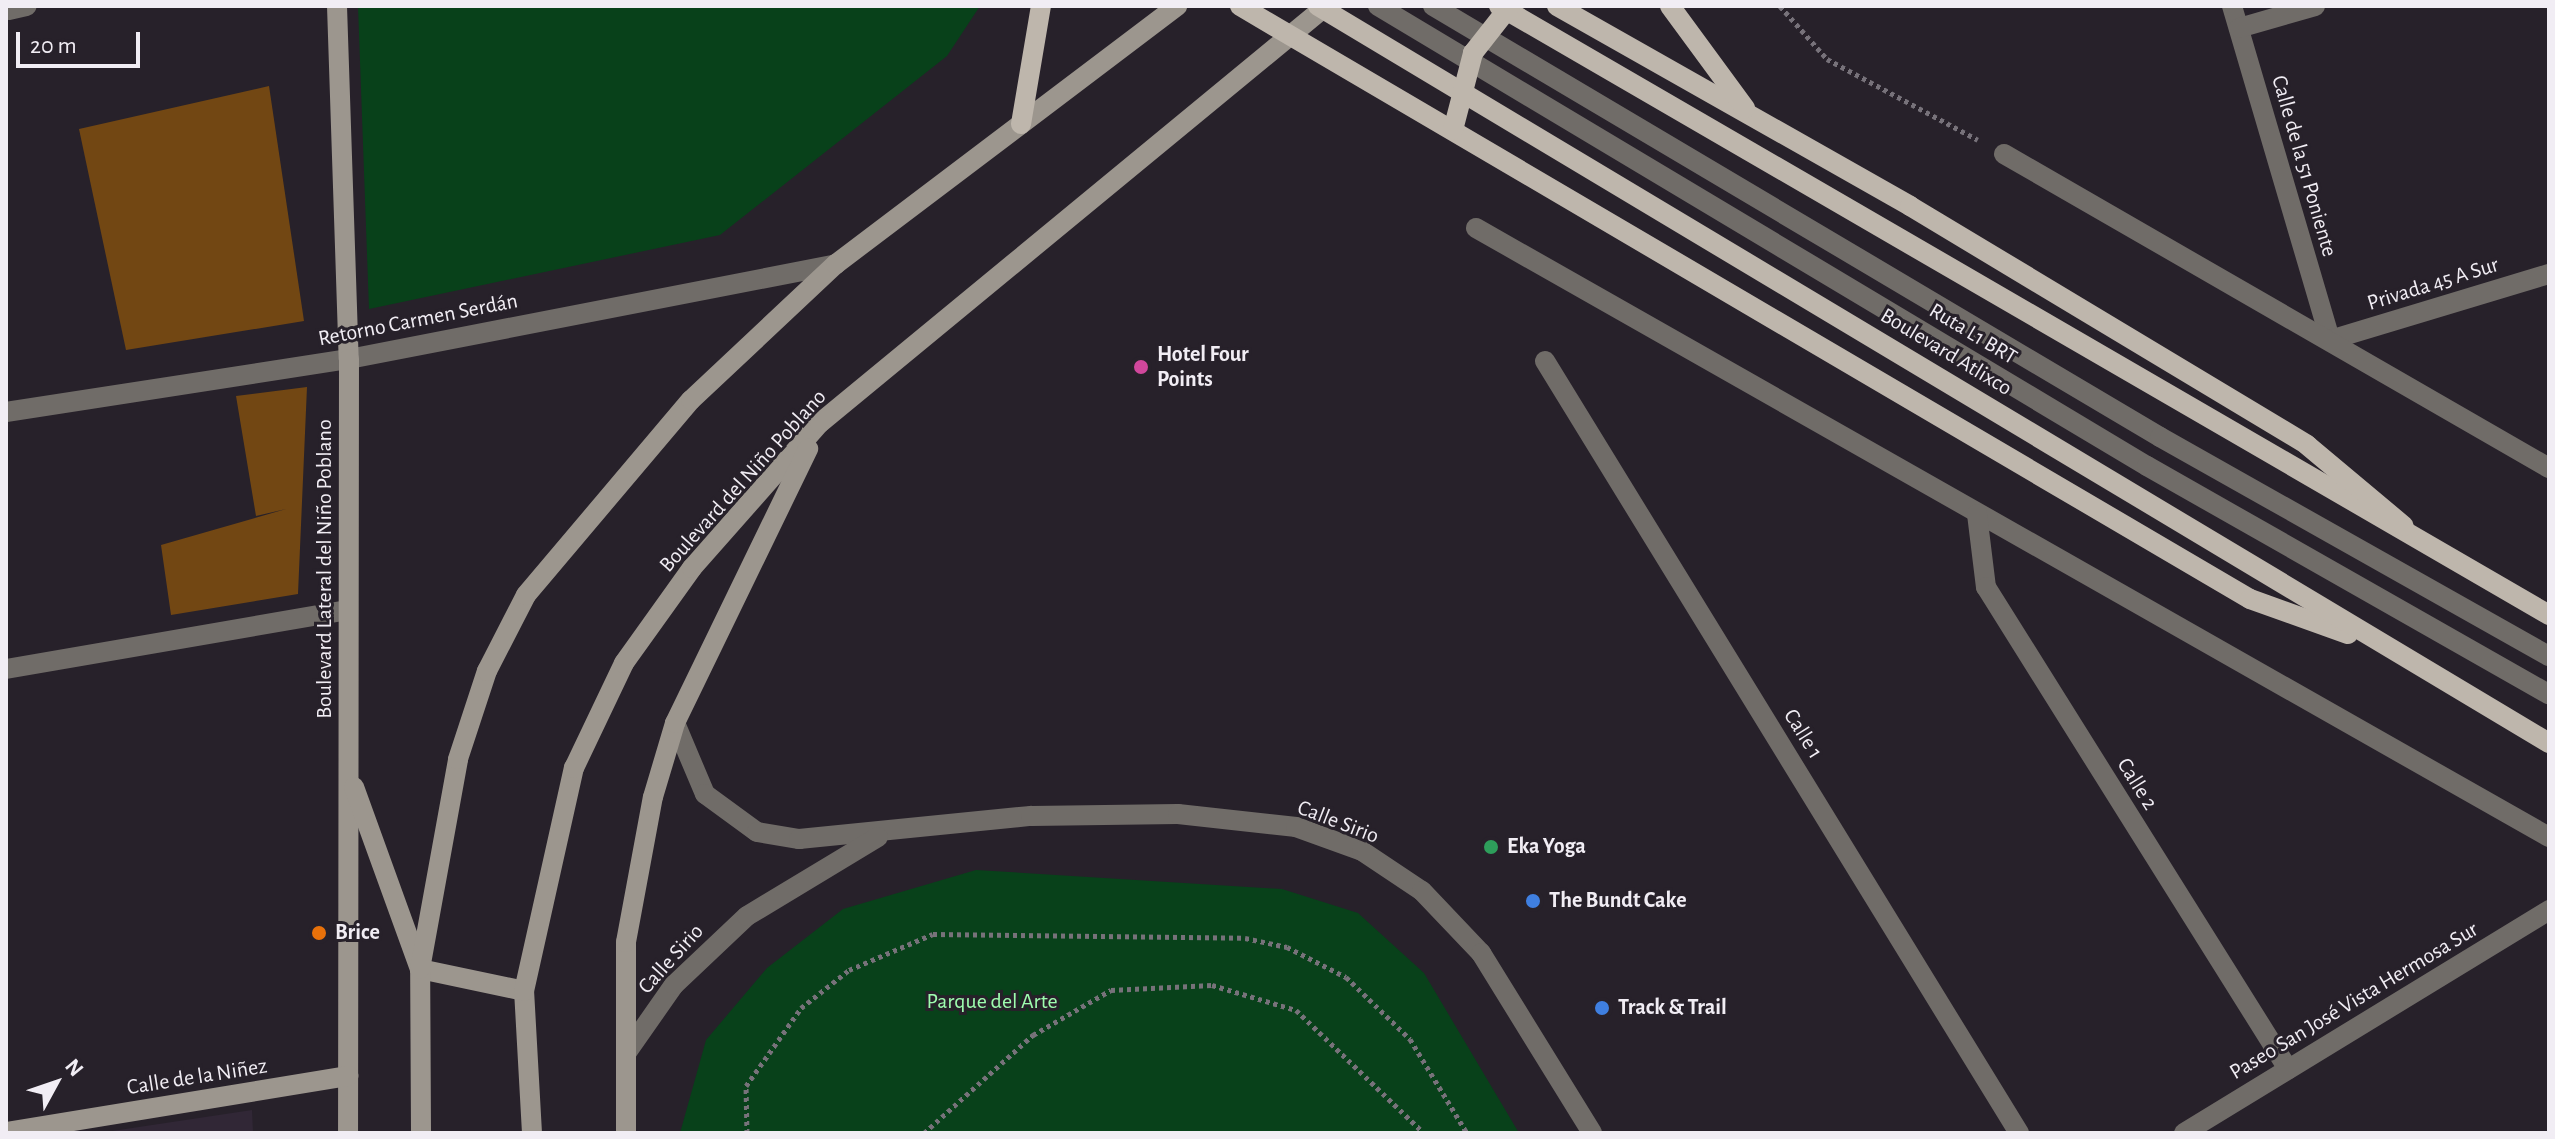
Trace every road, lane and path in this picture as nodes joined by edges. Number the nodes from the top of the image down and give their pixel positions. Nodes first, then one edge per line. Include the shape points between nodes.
1 (337, 6) edge
2 (1041, 6) edge
3 (1177, 6) edge
4 (1240, 6) edge
5 (1318, 6) edge
6 (1326, 6) edge
7 (1378, 6) edge
8 (1433, 6) edge
9 (1499, 6) edge
10 (1510, 6) edge
11 (1557, 6) edge
12 (1670, 6) edge
13 (1780, 6) edge
14 (2232, 6) edge
15 (2315, 6) edge
16 (2239, 28) junction
17 (1291, 35) junction
18 (1750, 115) junction
19 (1021, 124) junction
20 (1453, 130) junction
21 (2004, 154) joint
22 (1476, 228) dead end
23 (836, 264) junction
24 (2549, 274) edge
25 (2330, 340) junction
26 (349, 359) junction
27 (1545, 361) dead end
28 (6, 412) edge
29 (820, 423) junction
30 (2549, 468) edge
31 (1977, 514) junction
32 (2425, 548) junction
33 (347, 610) junction
34 (2549, 615) edge
35 (2371, 640) junction
36 (2549, 656) edge
37 (6, 669) edge
38 (2549, 694) edge
39 (675, 723) junction
40 (2549, 743) edge
41 (349, 774) junction
42 (885, 833) junction
43 (2549, 837) edge
44 (2549, 910) edge
45 (420, 969) junction
46 (524, 991) junction
47 (627, 1052) junction
48 (2288, 1069) junction
49 (348, 1076) junction
50 (6, 1132) edge
51 (348, 1133) edge
52 (421, 1133) edge
53 (532, 1133) edge
54 (626, 1133) edge
55 (747, 1133) edge
56 (924, 1133) edge
57 (1424, 1133) edge
58 (1467, 1133) edge
59 (1592, 1133) edge
60 (2019, 1133) edge
61 (2184, 1133) edge

1 - 26 main road, Boulevard Lateral del Niño Poblano
2 - 19 main road
3 - 19 main road
4 - 17 main road
5 - 35 main road, Boulevard Atlixco via 2134,492
6 - 17 main road, Boulevard del Niño Poblano
7 - 38 street, Ruta L1 BRT via 2147,466
8 - 36 street, Ruta L1 BRT via 2160,437
9 - 32 main road
10 - 20 main road via 1473,53
11 - 18 main road
12 - 18 main road
13 - 21 path via 1827,59
14 - 16 street, Calle de la 51 Poniente
15 - 16 street
16 - 25 street, Calle de la 51 Poniente
17 - 20 main road
17 - 29 main road, Boulevard del Niño Poblano
18 - 32 main road via 2307,445 2356,479
19 - 23 main road
20 - 35 main road via 2250,599
21 - 25 street
22 - 31 street
23 - 26 street, Retorno Carmen Serdán
23 - 45 main road via 691,400 526,595 487,671 458,759
24 - 25 street, Privada 45 A Sur
25 - 30 street
26 - 28 street, Retorno Carmen Serdán
26 - 33 main road, Boulevard Lateral del Niño Poblano
27 - 60 street, Calle 1
29 - 39 main road
29 - 46 main road, Boulevard del Niño Poblano via 692,568 624,663 574,768
31 - 43 street
31 - 48 street, Calle 2 via 1980,564 2006,623
32 - 34 main road
33 - 37 street
33 - 41 main road, Boulevard Lateral del Niño Poblano
35 - 40 main road, Boulevard Atlixco
39 - 42 street, Calle Sirio via 705,794 757,832 799,839
39 - 47 main road via 639,856 626,942
41 - 45 main road
41 - 49 main road, Boulevard Lateral del Niño Poblano
42 - 47 street, Calle Sirio via 747,916 674,985
42 - 59 street, Calle Sirio via 1031,816 1178,814 1296,827 1362,851 1422,891 1481,953
44 - 48 street, Paseo San José Vista Hermosa Sur
45 - 46 main road
45 - 52 main road
46 - 53 main road, Boulevard del Niño Poblano
47 - 54 main road
48 - 61 street, Paseo San José Vista Hermosa Sur
49 - 50 main road, Calle de la Niñez
49 - 51 main road, Boulevard Lateral del Niño Poblano
55 - 58 path via 746,1086 801,1008 849,970 933,934 1245,938 1287,947 1346,977 1410,1039
56 - 57 path via 1033,1035 1111,990 1212,985 1296,1010

